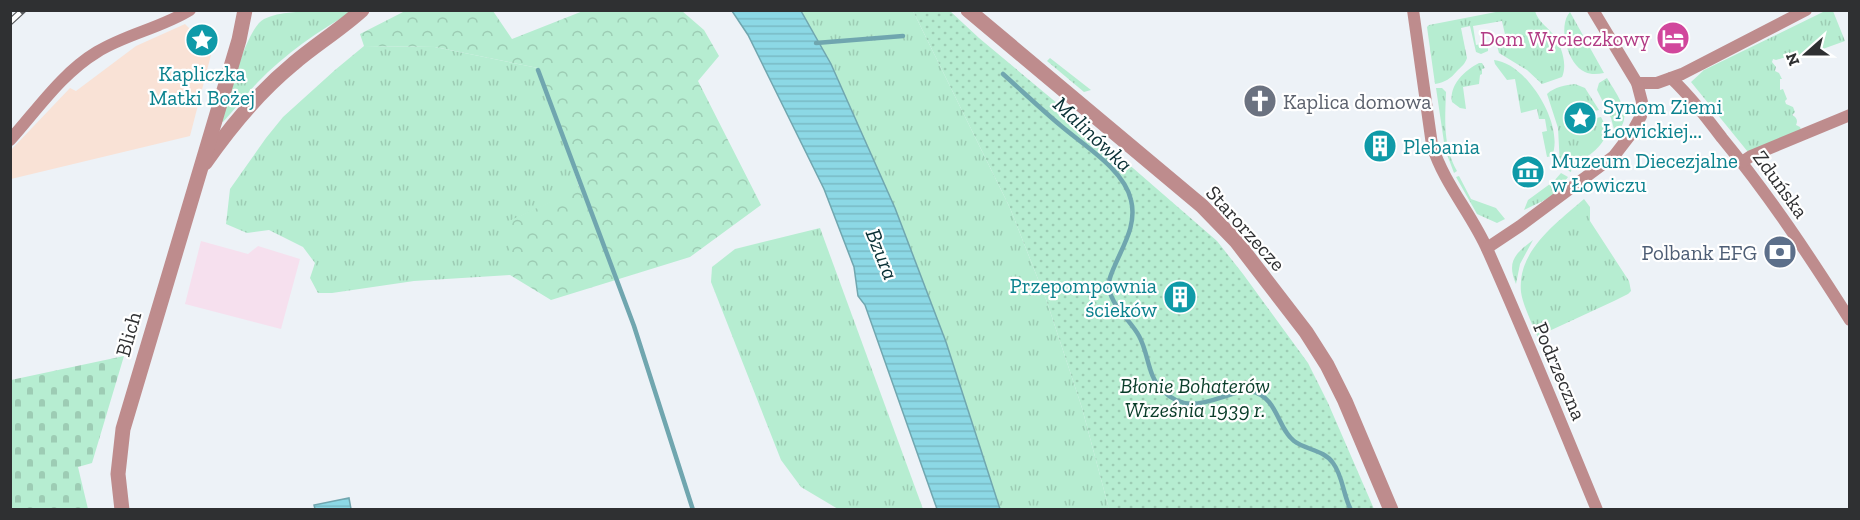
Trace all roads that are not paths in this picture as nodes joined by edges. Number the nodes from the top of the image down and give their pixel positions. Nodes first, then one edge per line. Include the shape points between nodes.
1 (190, 10) edge
2 (245, 10) edge
3 (362, 10) edge
4 (968, 10) edge
5 (1413, 10) edge
6 (1593, 10) edge
7 (1806, 10) edge
8 (1671, 78) junction
9 (1637, 83) junction
10 (1850, 115) edge
11 (218, 132) junction
12 (10, 140) edge
13 (1742, 162) junction
14 (1487, 248) junction
15 (1850, 320) edge
16 (122, 510) edge
17 (1391, 510) edge
18 (1597, 510) edge

1 - 12 street via 82,62
2 - 11 street, Blich
3 - 11 street, Blich via 277,77
4 - 17 street, Starorzecze via 1202,206 1236,242 1327,365
5 - 14 street, Podrzeczna via 1432,145 1444,175
6 - 9 street
7 - 8 street
8 - 9 street
8 - 13 street, Zduńska
9 - 14 street via 1641,116 1614,156
10 - 13 street
11 - 16 street, Blich via 198,173 123,429 117,474
13 - 15 street, Zduńska
14 - 18 street, Podrzeczna

